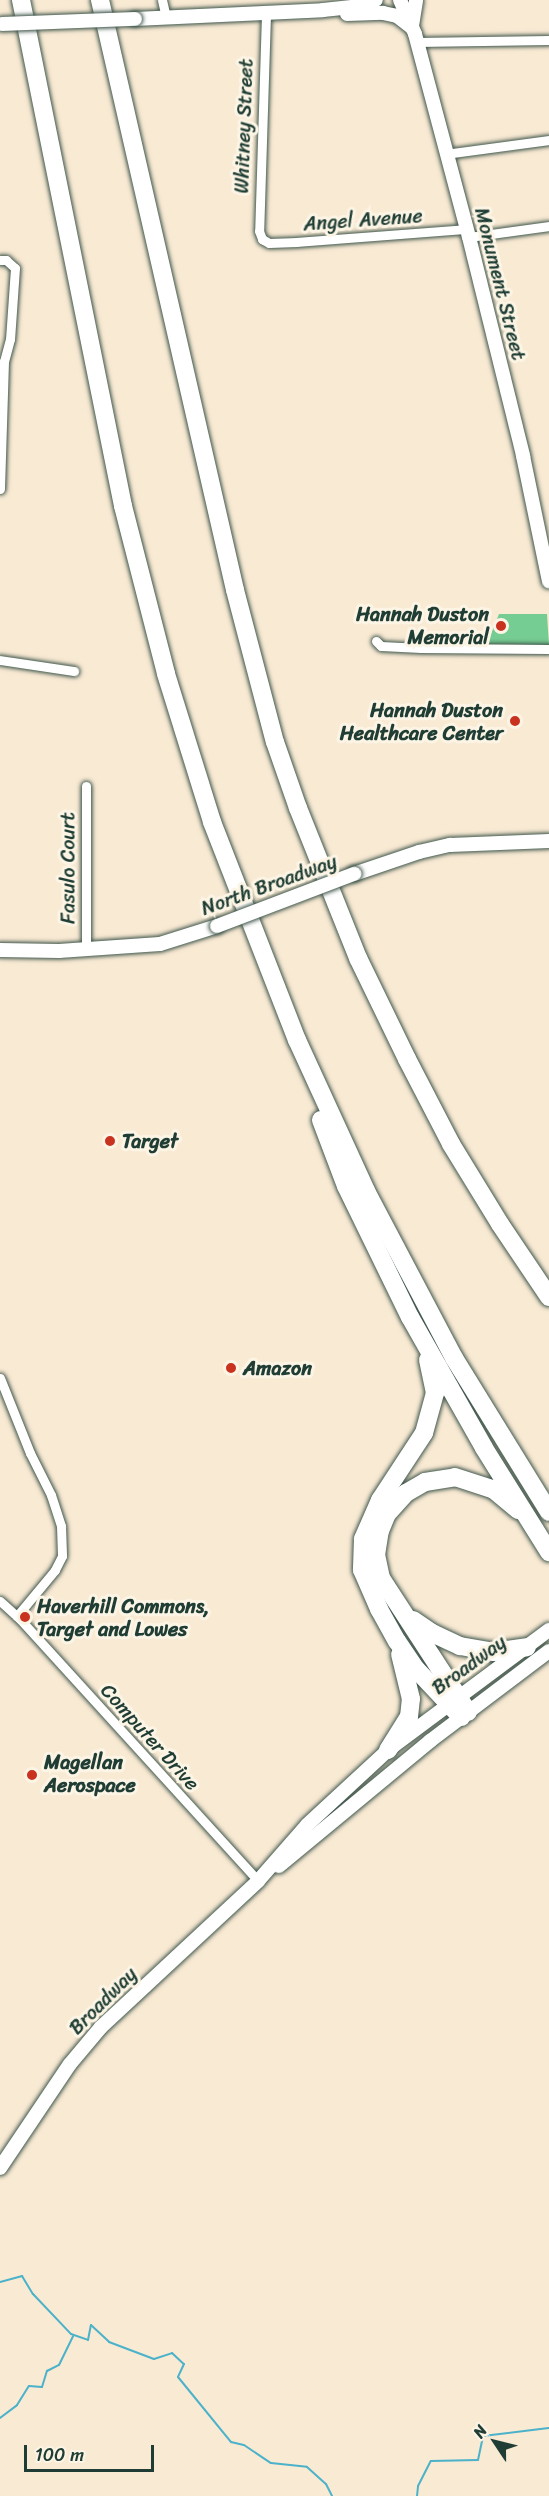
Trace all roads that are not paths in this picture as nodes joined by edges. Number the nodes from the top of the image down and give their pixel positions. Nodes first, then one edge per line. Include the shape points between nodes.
1 (21, 0) edge
2 (100, 0) edge
3 (162, 0) edge
4 (376, 0) edge
5 (400, 0) edge
6 (416, 0) edge
7 (289, 6) edge
8 (323, 10) junction
9 (266, 14) junction
10 (166, 18) junction
11 (1, 24) edge
12 (412, 28) junction
13 (549, 40) edge
14 (417, 42) junction
15 (549, 140) edge
16 (445, 154) junction
17 (549, 226) edge
18 (468, 233) junction
19 (262, 240) joint
20 (3, 260) edge
21 (2, 361) edge
22 (0, 489) edge
23 (549, 581) edge
24 (376, 641) dead end
25 (549, 649) edge
26 (0, 660) edge
27 (74, 671) dead end
28 (86, 786) dead end
29 (549, 841) edge
30 (0, 950) edge
31 (86, 950) junction
32 (297, 1040) junction
33 (549, 1297) edge
34 (424, 1344) junction
35 (0, 1378) edge
36 (549, 1512) edge
37 (529, 1520) junction
38 (549, 1552) edge
39 (0, 1601) edge
40 (400, 1610) junction
41 (16, 1616) junction
42 (549, 1630) edge
43 (397, 1641) junction
44 (526, 1647) junction
45 (549, 1651) edge
46 (458, 1708) junction
47 (388, 1750) junction
48 (258, 1881) junction
49 (0, 2168) edge

1 - 32 highway via 106,429 142,584 212,822
2 - 33 highway via 235,590 275,742 358,958 406,1059 451,1144
3 - 10 street
4 - 8 main road
5 - 12 main road, Monument Street
6 - 12 main road
7 - 8 main road
7 - 9 main road
8 - 12 main road via 397,16
9 - 10 main road
9 - 19 street, Whitney Street via 259,231
10 - 11 main road, bridge
12 - 14 main road, Monument Street
13 - 14 street
14 - 16 main road, Monument Street
15 - 16 street
16 - 18 main road, Monument Street
17 - 18 street, Angel Avenue
18 - 19 street, Angel Avenue via 269,243
18 - 23 main road, Monument Street via 523,456
20 - 21 street via 15,267 10,339
21 - 22 street
24 - 25 street via 381,646 421,648
26 - 27 street
28 - 31 street, Fasulo Court
29 - 31 main road, North Broadway, bridge via 451,845 419,852 160,944
30 - 31 main road, North Broadway
32 - 34 highway via 346,1186
32 - 36 highway via 424,1304
34 - 37 highway
34 - 43 highway via 435,1393 424,1433 380,1500 363,1539 362,1570
35 - 41 street via 61,1526 62,1556
37 - 38 highway
37 - 40 highway via 493,1489 454,1477 426,1482 406,1493 387,1514 376,1555 381,1578
39 - 41 street, Computer Drive
40 - 44 highway via 432,1633 460,1646 493,1652
40 - 46 highway via 430,1651
41 - 48 street, Computer Drive
42 - 44 main road, Broadway
43 - 46 highway via 416,1669
43 - 47 highway via 411,1699 409,1717
44 - 46 main road, Broadway
45 - 46 main road, Broadway
46 - 47 main road, Broadway
46 - 48 main road, Broadway via 303,1848
47 - 48 main road, Broadway via 307,1825
48 - 49 main road, Broadway via 101,2027 70,2064

